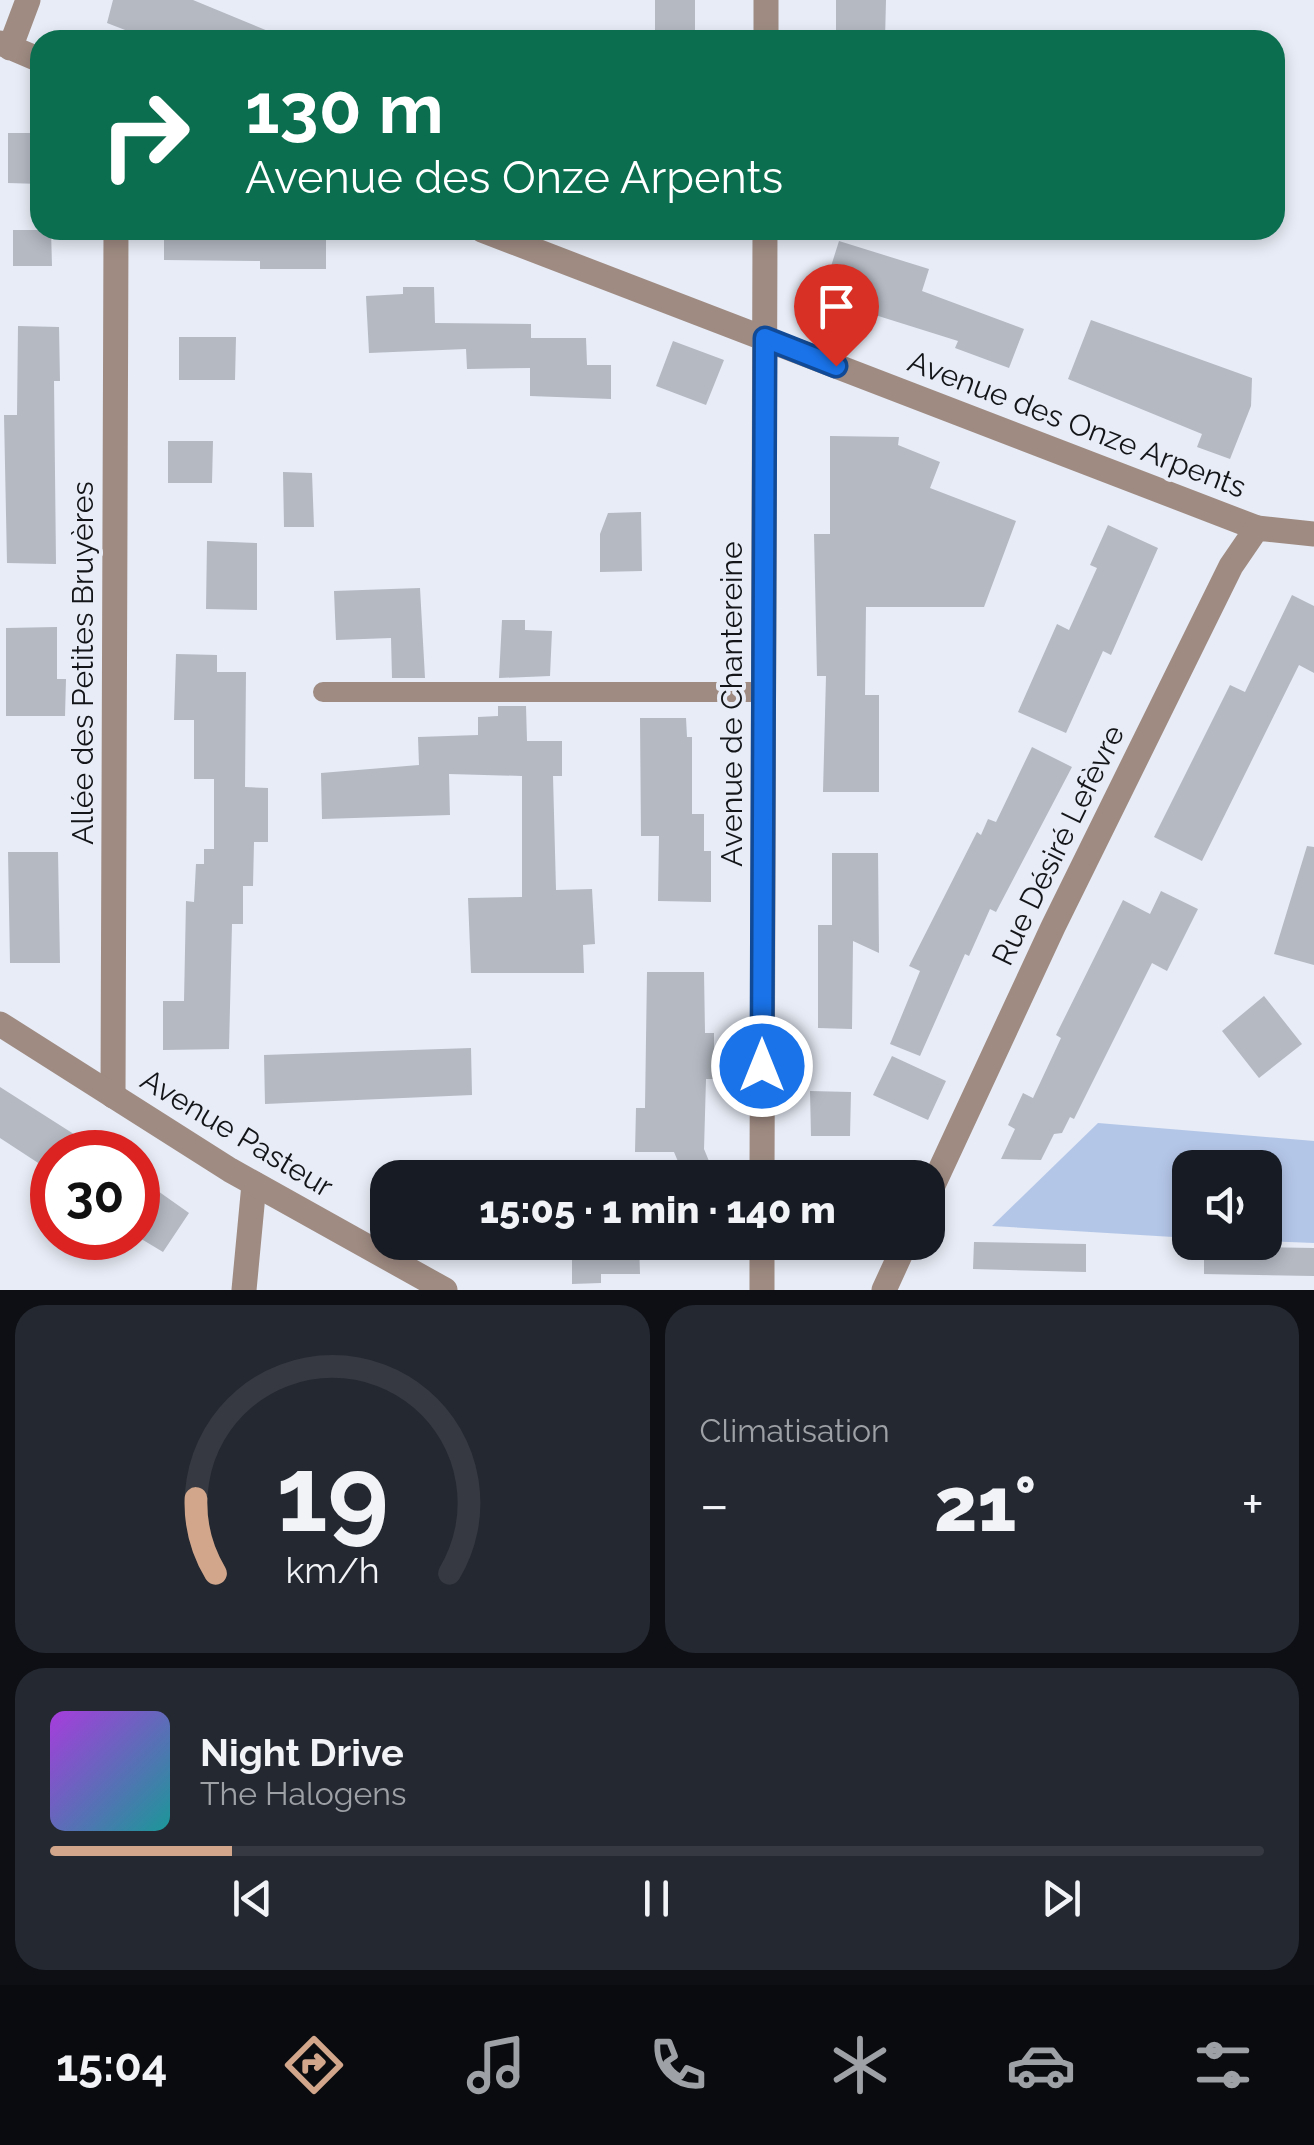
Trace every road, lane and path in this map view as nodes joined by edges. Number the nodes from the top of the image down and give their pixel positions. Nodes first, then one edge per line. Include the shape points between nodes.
1 (28, 0) edge
2 (766, 0) edge
3 (766, 30) edge
4 (5, 46) edge
5 (30, 56) edge
6 (116, 240) edge
7 (508, 240) edge
8 (766, 240) edge
9 (765, 338) junction
10 (1257, 528) junction
11 (1314, 534) edge
12 (324, 692) dead end
13 (764, 692) junction
14 (0, 1024) edge
15 (113, 1096) junction
16 (762, 1160) edge
17 (945, 1161) edge
18 (254, 1184) junction
19 (762, 1260) edge
20 (898, 1260) edge
21 (244, 1290) edge
22 (445, 1290) edge
23 (762, 1290) edge
24 (884, 1290) edge

1 - 4 street
2 - 3 street
4 - 5 street
6 - 15 street, Allée des Petites Bruyères
7 - 9 street, Avenue des Onze Arpents
8 - 9 street, Avenue de Chantereine
9 - 10 street, Avenue des Onze Arpents
9 - 13 street, Avenue de Chantereine
10 - 11 street, Avenue des Onze Arpents
10 - 17 street, Rue Désiré Lefèvre via 1205,618
12 - 13 lane
13 - 16 street, Avenue de Chantereine
14 - 15 street, Avenue Pasteur
15 - 18 street, Avenue Pasteur
18 - 21 street
18 - 22 street, Avenue Pasteur
19 - 23 street
20 - 24 street

